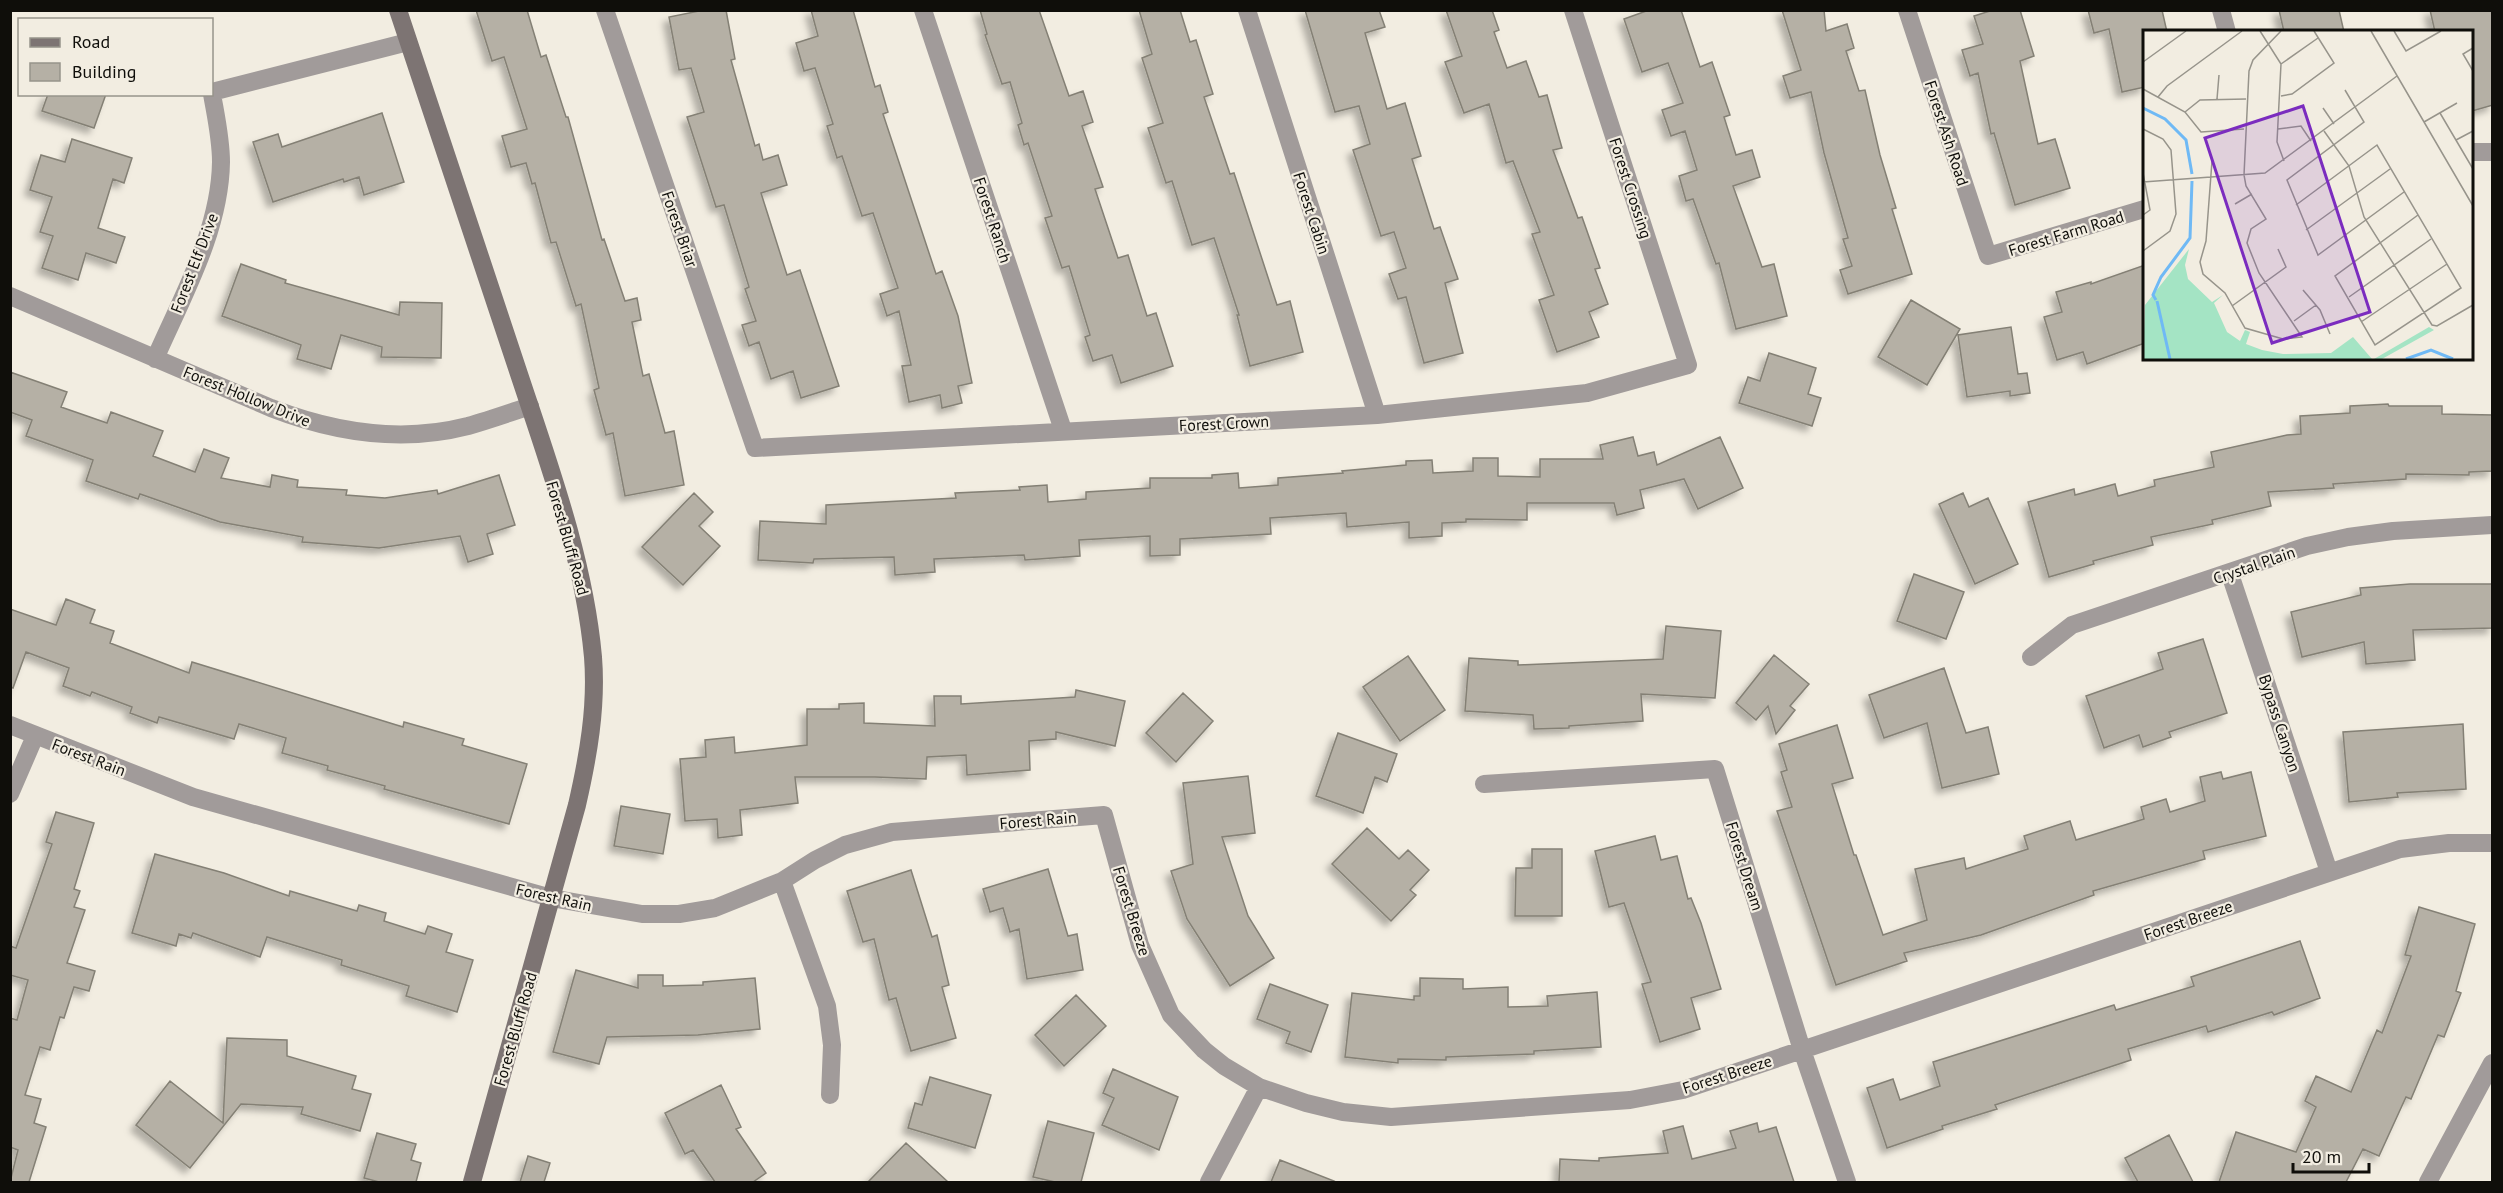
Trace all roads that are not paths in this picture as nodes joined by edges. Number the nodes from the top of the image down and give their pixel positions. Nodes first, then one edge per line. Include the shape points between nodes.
1 (398, 10) edge
2 (605, 10) edge
3 (922, 10) edge
4 (1247, 10) edge
5 (1573, 10) edge
6 (1907, 10) edge
7 (2221, 10) edge
8 (2226, 30) edge
9 (408, 42) junction
10 (213, 93) edge
11 (213, 96) edge
12 (2473, 152) edge
13 (2493, 152) edge
14 (2143, 210) edge
15 (1988, 256) joint
16 (10, 296) edge
17 (155, 359) junction
18 (1688, 365) joint
19 (530, 406) junction
20 (1377, 415) junction
21 (1063, 430) junction
22 (755, 448) joint
23 (2493, 525) edge
24 (2230, 574) junction
25 (2031, 657) dead end
26 (10, 725) edge
27 (35, 736) junction
28 (1484, 784) dead end
29 (10, 794) edge
30 (1104, 814) joint
31 (2493, 843) edge
32 (2329, 872) junction
33 (782, 881) junction
34 (551, 898) junction
35 (1802, 1050) junction
36 (2493, 1063) edge
37 (1259, 1087) junction
38 (830, 1095) dead end
39 (472, 1182) edge
40 (1209, 1182) edge
41 (1847, 1182) edge
42 (2428, 1182) edge

1 - 9 street, Forest Bluff Road
2 - 22 street, Forest Briar
3 - 21 street, Forest Ranch
4 - 20 street, Forest Cabin
5 - 18 street, Forest Crossing
6 - 15 street, Forest Ash Road
7 - 8 street
9 - 10 street, Forest Elf Drive
9 - 19 street, Forest Bluff Road
11 - 17 street, Forest Elf Drive via 221,156 214,212
12 - 13 street
14 - 15 street, Forest Farm Road
16 - 17 street, Forest Hollow Drive
17 - 19 street, Forest Hollow Drive via 302,420 368,433 401,434 467,426
18 - 20 street, Forest Crown via 1587,393
19 - 34 street, Forest Bluff Road via 578,564 593,660 593,710 587,758
20 - 21 street, Forest Crown
21 - 22 street, Forest Crown
23 - 24 street, Crystal Plain via 2348,537 2307,546
24 - 25 street, Crystal Plain via 2072,626
24 - 32 street, Bypass Canyon
26 - 27 street, Forest Rain
27 - 29 street
27 - 34 street, Forest Rain via 194,797
28 - 35 street, Forest Dream via 1715,769
30 - 33 street, Forest Rain via 892,832 845,845
30 - 37 street, Forest Breeze via 1140,945 1172,1015 1211,1056
31 - 32 street, Forest Breeze via 2400,849
32 - 35 street, Forest Breeze
33 - 34 street, Forest Rain via 715,908 680,914 642,914
33 - 38 street via 827,1006 832,1045
34 - 39 street, Forest Bluff Road
35 - 37 street, Forest Breeze via 1683,1090 1630,1100 1391,1117 1334,1110
35 - 41 street, Forest Dream
36 - 42 street
37 - 40 street

